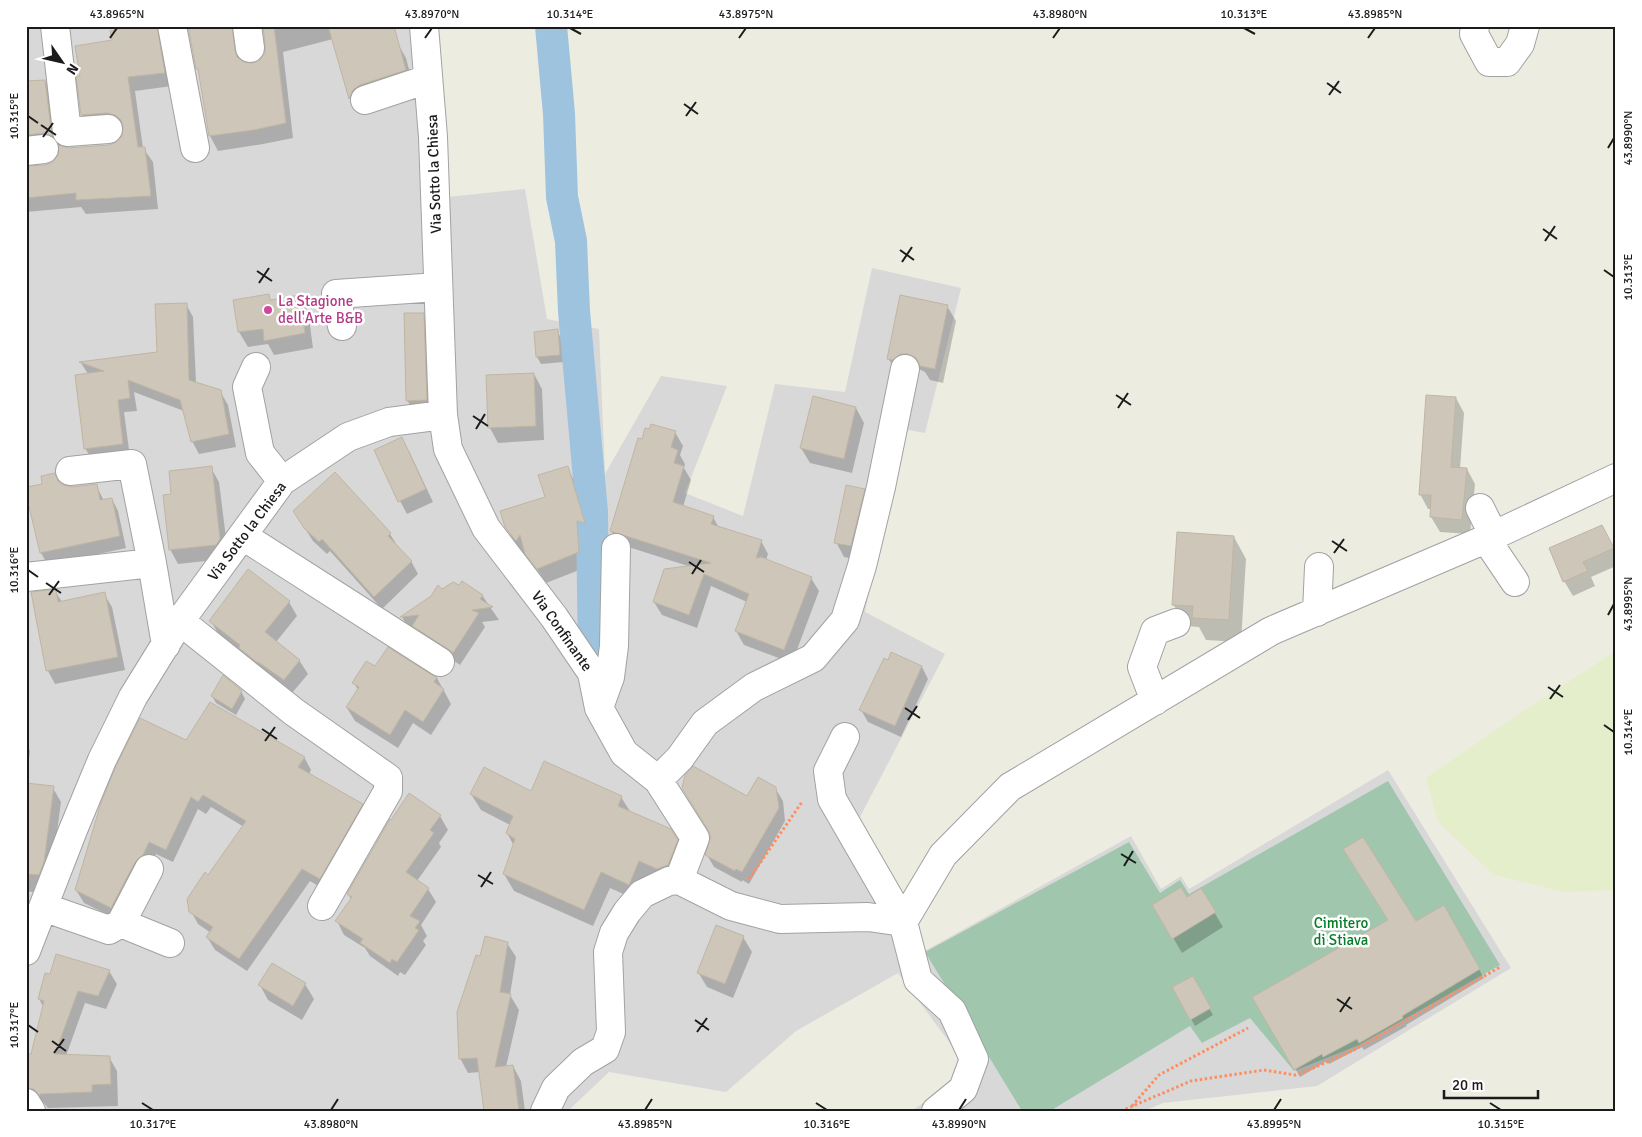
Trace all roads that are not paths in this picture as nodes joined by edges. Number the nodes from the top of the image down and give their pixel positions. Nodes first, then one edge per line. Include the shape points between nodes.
1 (55, 26) edge
2 (172, 26) edge
3 (424, 26) edge
4 (1475, 26) edge
5 (1525, 26) edge
6 (428, 79) junction
7 (365, 100) dead end
8 (108, 128) dead end
9 (194, 148) dead end
10 (438, 287) junction
11 (342, 326) dead end
12 (256, 367) dead end
13 (905, 369) dead end
14 (443, 415) junction
15 (70, 471) dead end
16 (1616, 478) edge
17 (282, 481) junction
18 (1480, 508) dead end
19 (243, 536) junction
20 (1490, 537) junction
21 (616, 548) dead end
22 (152, 563) junction
23 (1319, 567) dead end
24 (26, 577) edge
25 (1515, 582) dead end
26 (1316, 612) junction
27 (180, 621) junction
28 (1176, 623) dead end
29 (166, 645) junction
30 (440, 662) dead end
31 (1155, 701) junction
32 (599, 708) junction
33 (845, 737) dead end
34 (658, 780) junction
35 (150, 869) dead end
36 (679, 880) junction
37 (42, 906) junction
38 (322, 906) dead end
39 (902, 922) junction
40 (120, 923) junction
41 (170, 943) dead end
42 (26, 951) edge
43 (26, 1103) edge
44 (30, 1111) edge
45 (545, 1111) edge
46 (936, 1111) edge

1 - 8 street via 67,132
2 - 9 street
3 - 6 street, Via Sotto la Chiesa
4 - 5 street via 1474,34 1489,62 1507,62 1520,44
6 - 7 street
6 - 10 street, Via Sotto la Chiesa
10 - 11 street via 336,294
10 - 14 street, Via Sotto la Chiesa
12 - 17 street via 247,387 260,453
13 - 34 street via 864,558 845,620 813,658 754,687 705,723 680,758
14 - 17 street, Via Sotto la Chiesa via 389,422 348,437
14 - 32 street, Via Confinante via 448,449 486,528 592,673
15 - 22 street via 132,464
16 - 20 street
17 - 19 street, Via Sotto la Chiesa
18 - 20 street
19 - 27 street, Via Sotto la Chiesa
19 - 30 street
20 - 25 street
20 - 26 street
21 - 32 street via 614,646 610,676
22 - 24 street
22 - 29 street
23 - 26 street
26 - 31 street via 1271,631
27 - 29 street, Via Sotto la Chiesa
27 - 38 street via 294,712 388,778 388,791
28 - 31 street via 1155,631 1142,667
29 - 37 street, Via Sotto la Chiesa via 133,697 102,760
31 - 39 street via 1010,787 943,855
32 - 34 street, Via Confinante via 624,753
33 - 39 street via 828,771 832,799
34 - 36 street, Via Confinante via 695,838
35 - 40 street
36 - 39 street via 732,906 780,919 868,917
36 - 45 street via 669,881 642,894 614,933 608,952 611,1032 605,1049 583,1062 556,1088
37 - 40 street via 109,930
37 - 42 street, Via Sotto la Chiesa
39 - 46 street via 918,980 952,1011 974,1059 962,1089
40 - 41 street
43 - 44 street

